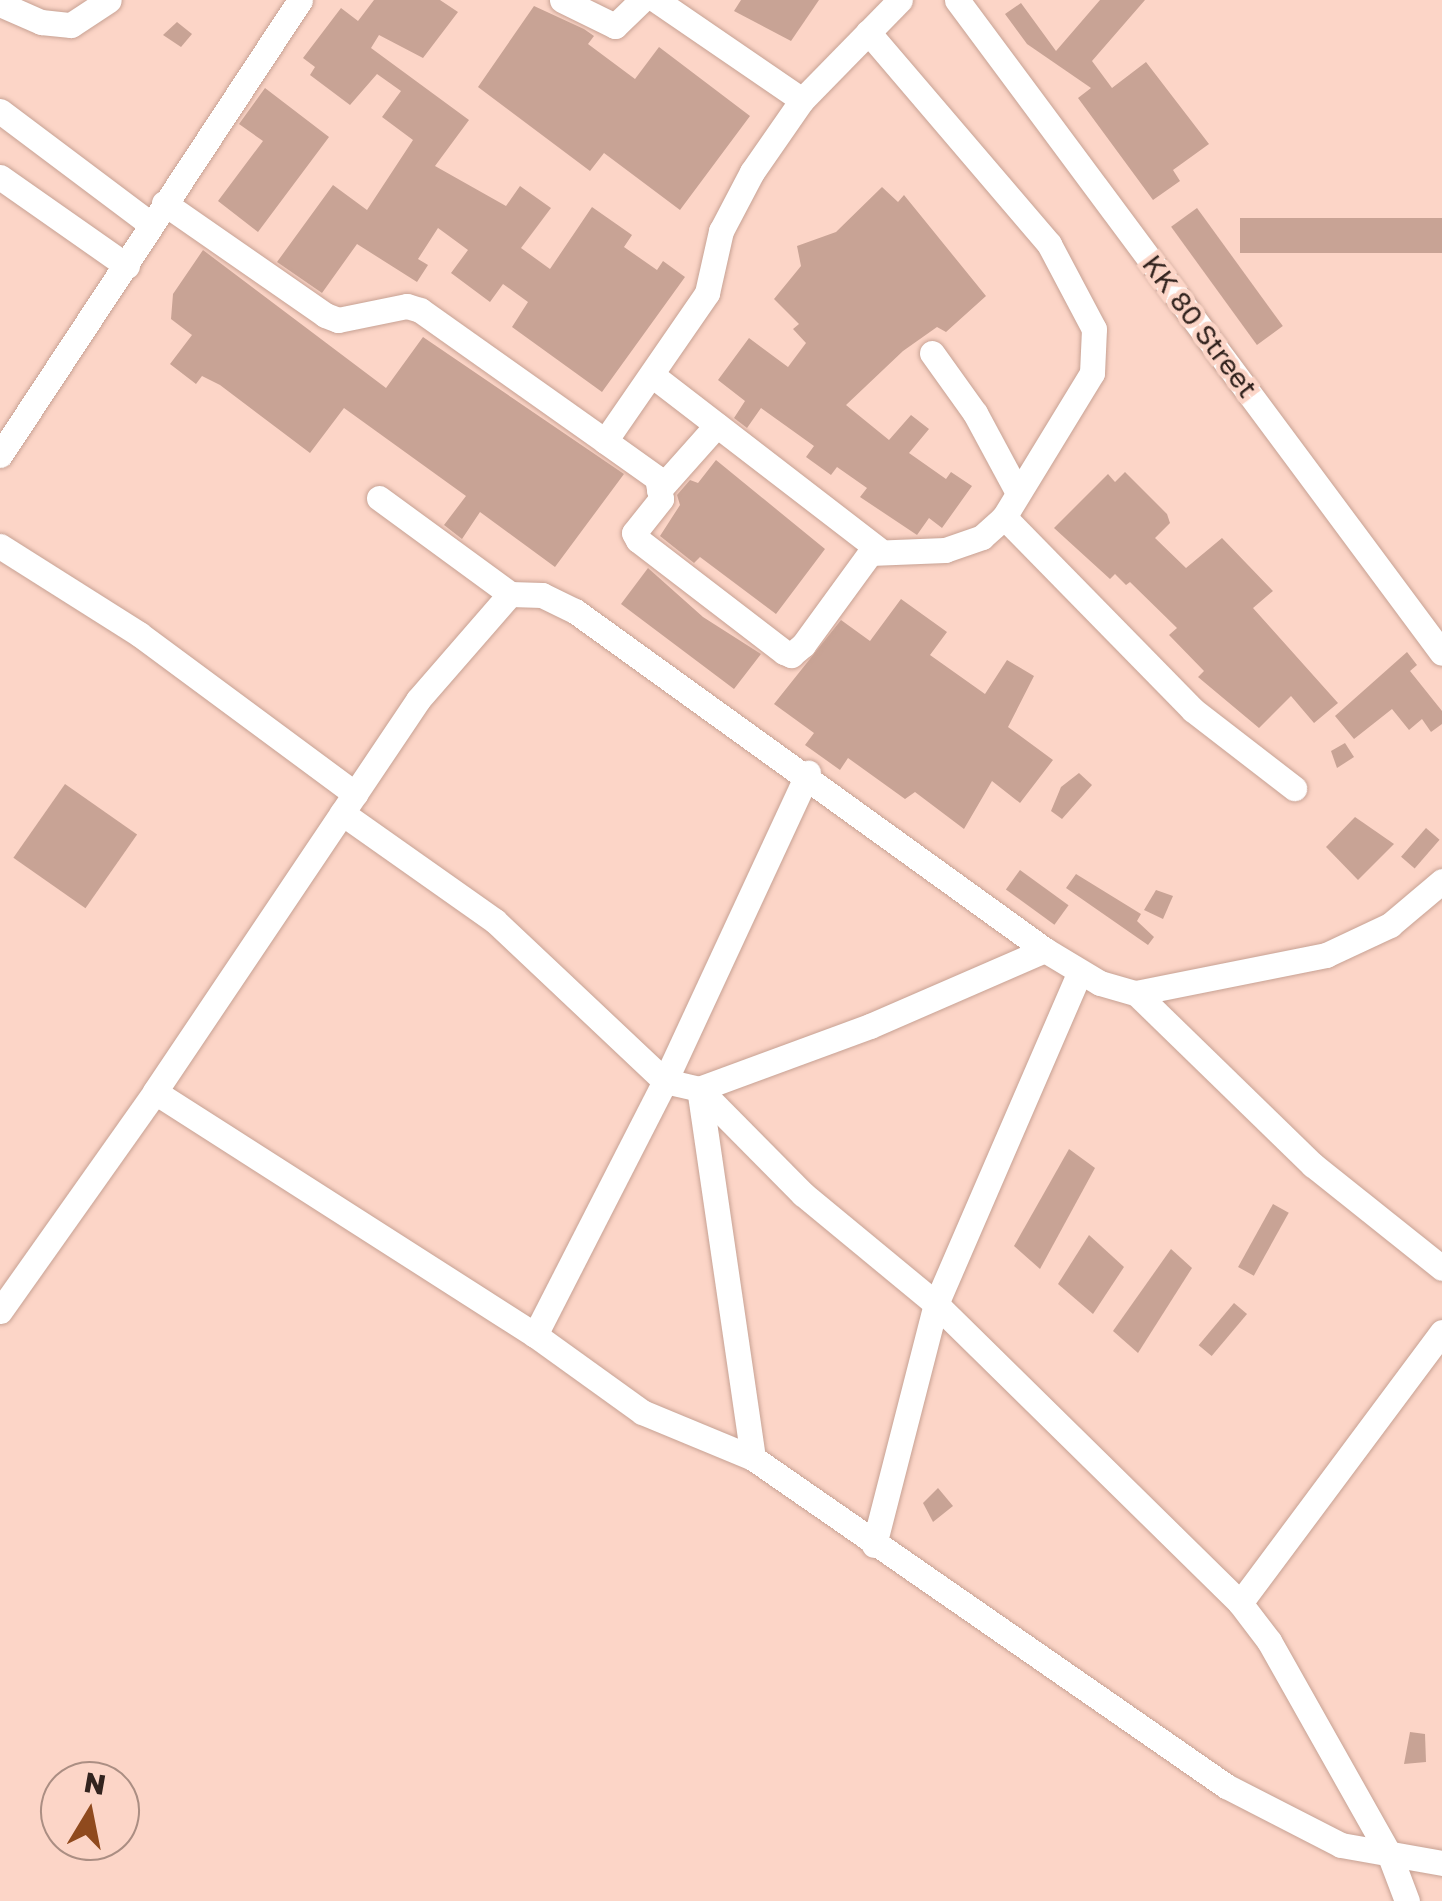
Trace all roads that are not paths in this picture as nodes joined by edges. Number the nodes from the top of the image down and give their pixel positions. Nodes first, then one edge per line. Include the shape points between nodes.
1 (109, 0) edge
2 (300, 0) edge
3 (562, 0) edge
4 (642, 0) edge
5 (656, 0) edge
6 (900, 0) edge
7 (956, 0) edge
8 (0, 4) edge
9 (868, 32) junction
10 (802, 100) junction
11 (0, 111) edge
12 (0, 177) edge
13 (157, 213) junction
14 (127, 266) junction
15 (932, 353) dead end
16 (652, 375) junction
17 (716, 425) junction
18 (606, 440) junction
19 (0, 455) edge
20 (659, 490) junction
21 (1017, 490) junction
22 (379, 498) dead end
23 (1004, 517) junction
24 (0, 546) edge
25 (878, 548) junction
26 (510, 594) junction
27 (1442, 653) edge
28 (808, 773) junction
29 (1294, 788) dead end
30 (348, 804) junction
31 (1442, 880) edge
32 (1046, 950) junction
33 (1079, 973) junction
34 (1136, 993) junction
35 (665, 1081) junction
36 (700, 1089) junction
37 (155, 1092) junction
38 (1442, 1268) edge
39 (936, 1304) junction
40 (0, 1311) edge
41 (1442, 1332) edge
42 (535, 1334) junction
43 (753, 1458) junction
44 (874, 1545) junction
45 (1240, 1603) junction
46 (1390, 1856) junction
47 (1442, 1864) edge
48 (1406, 1901) edge

1 - 8 street via 71,25 42,22
2 - 13 street
3 - 4 street via 615,26
5 - 10 street
6 - 9 street
7 - 27 street, KK 80 Street
9 - 10 street
9 - 21 street via 1050,244 1094,329 1092,373
10 - 16 street via 752,172 721,231 707,293
11 - 13 street
12 - 14 street
13 - 14 street
13 - 18 street via 338,320 406,306 420,310
14 - 19 street
15 - 21 street
16 - 17 street
16 - 18 street
17 - 20 street
17 - 25 street
18 - 20 street via 657,478
20 - 25 street via 661,499 634,533 638,540 791,655
21 - 23 street
22 - 26 street
23 - 25 street via 982,536 946,550
23 - 29 street via 1192,710
24 - 30 street via 140,634
26 - 28 street via 542,595 576,611
26 - 30 street via 418,700
28 - 32 street
28 - 35 street
30 - 35 street via 495,921
30 - 37 street
31 - 34 street via 1390,925 1326,955
32 - 33 street
32 - 36 street
33 - 34 street
33 - 39 street
34 - 38 street via 1312,1165
35 - 36 street
35 - 42 street
36 - 39 street via 803,1194
36 - 43 street
37 - 40 street
37 - 42 street
39 - 44 street
39 - 45 street
41 - 45 street
42 - 43 street via 642,1412
43 - 44 street
44 - 46 street via 1226,1786 1297,1828
45 - 46 street via 1269,1641
46 - 47 street
46 - 48 street

